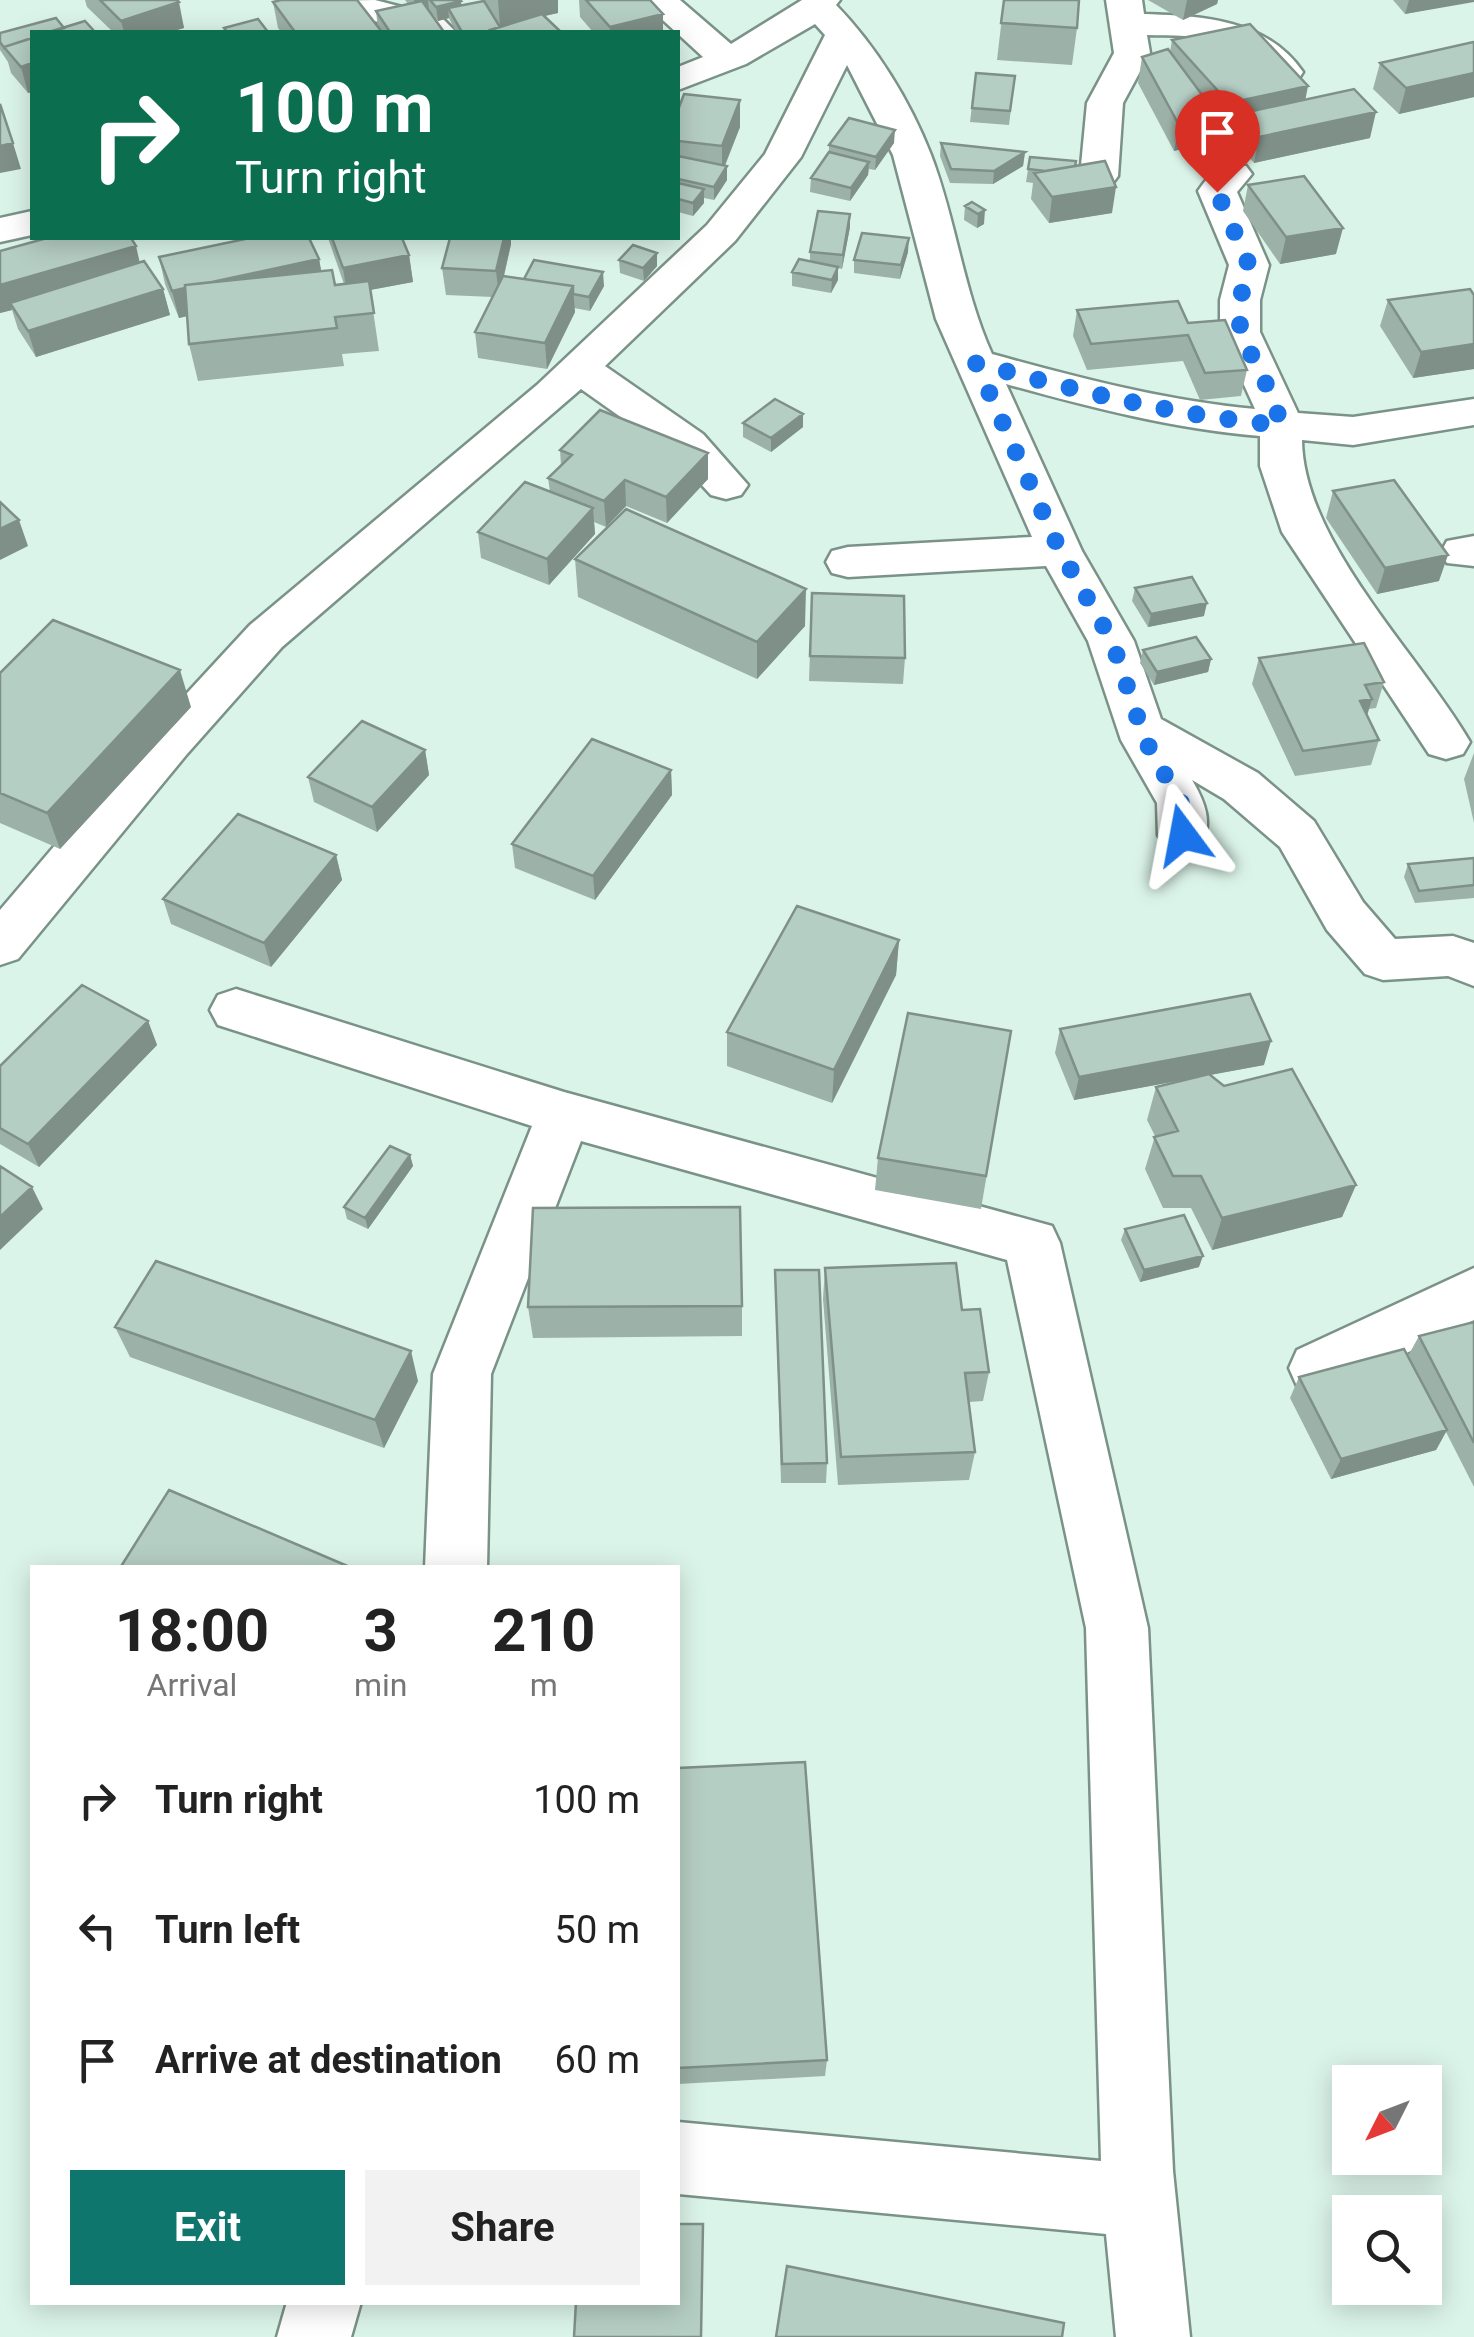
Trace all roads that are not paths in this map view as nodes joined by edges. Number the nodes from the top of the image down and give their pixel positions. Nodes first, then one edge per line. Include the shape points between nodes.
1 (659, 0) edge
2 (338, 1) edge
3 (1255, 2) dead end
4 (1127, 12) edge
5 (828, 13) edge
6 (1219, 28) junction
7 (435, 30) edge
8 (727, 59) junction
9 (680, 78) edge
10 (1301, 89) edge
11 (1233, 174) dead end
12 (1100, 176) edge
13 (30, 223) edge
14 (0, 230) edge
15 (976, 363) junction
16 (580, 367) junction
17 (1474, 412) edge
18 (1281, 425) junction
19 (726, 485) dead end
20 (1060, 551) junction
21 (848, 562) dead end
22 (1140, 728) junction
23 (1446, 742) dead end
24 (1183, 835) dead end
25 (0, 945) edge
26 (1474, 966) edge
27 (236, 1010) dead end
28 (564, 1114) junction
29 (1474, 1293) edge
30 (1318, 1368) edge
31 (456, 1565) edge
32 (680, 2158) edge
33 (1139, 2201) junction
34 (323, 2305) edge
35 (314, 2337) edge
36 (1153, 2337) edge

1 - 8 street
2 - 7 street
3 - 6 street
4 - 6 street
4 - 12 street via 1132,53 1105,103
5 - 8 street
5 - 15 street via 885,98 912,154 956,318
5 - 16 street via 782,158 721,233
6 - 10 street via 1256,44
8 - 9 street
11 - 18 street via 1217,192 1249,265 1240,332
13 - 14 street
15 - 18 street via 1107,398
15 - 20 street
16 - 19 street via 688,444
16 - 25 street via 266,636
17 - 18 street via 1353,431
18 - 23 street via 1281,466 1304,532
20 - 21 street
20 - 22 street via 1112,641
22 - 24 street via 1181,803
22 - 26 street via 1241,786 1297,834 1344,916 1384,960 1453,956
27 - 28 street
28 - 31 street via 462,1374
28 - 33 street via 1032,1243 1117,1628
29 - 30 street
32 - 33 street
33 - 36 street
34 - 35 street

